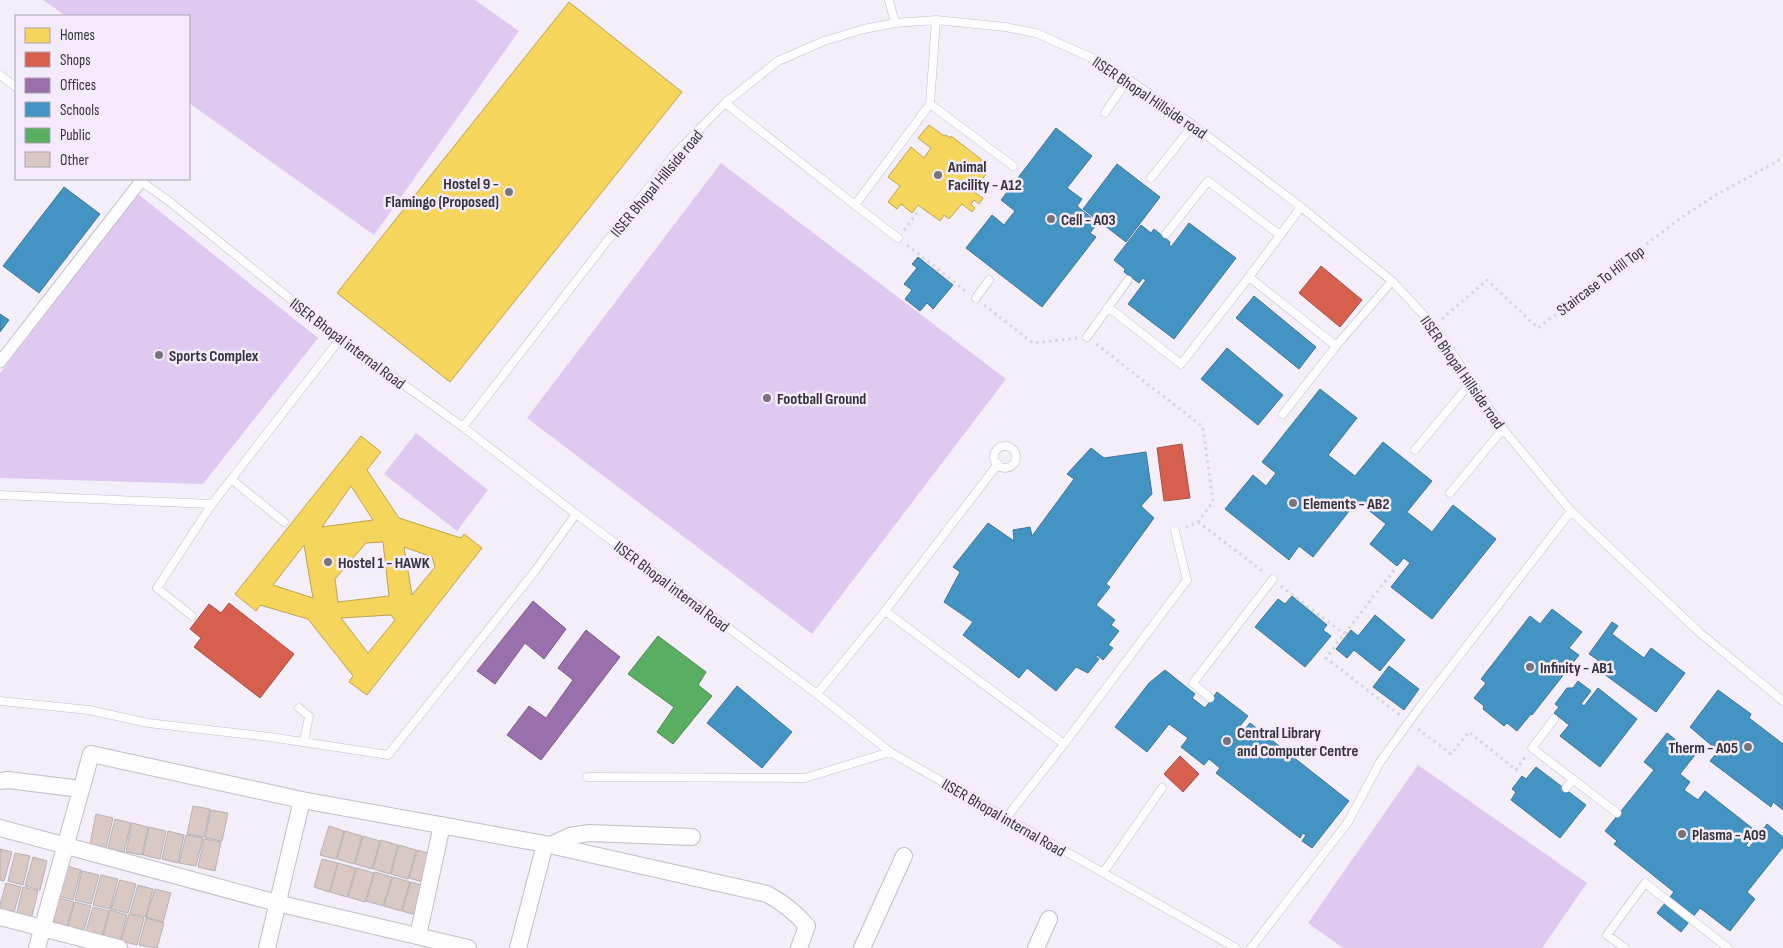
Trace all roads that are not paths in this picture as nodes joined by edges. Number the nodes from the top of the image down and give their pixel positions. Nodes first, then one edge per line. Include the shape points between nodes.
1 (889, 0) edge
2 (936, 20) junction
3 (894, 23) junction
4 (0, 75) edge
5 (1128, 79) junction
6 (15, 86) edge
7 (725, 103) junction
8 (930, 104) junction
9 (1105, 113) dead end
10 (1193, 125) junction
11 (1013, 166) dead end
12 (1151, 178) dead end
13 (140, 180) edge
14 (855, 205) junction
15 (1301, 207) junction
16 (1166, 234) dead end
17 (1280, 235) junction
18 (898, 238) road end
19 (1249, 277) junction
20 (989, 280) dead end
21 (1128, 280) dead end
22 (1392, 281) junction
23 (976, 298) road end
24 (1108, 307) junction
25 (1087, 337) road end
26 (340, 339) junction
27 (1336, 346) junction
28 (0, 362) edge
29 (1472, 381) junction
30 (1283, 414) dead end
31 (463, 427) junction
32 (1504, 429) junction
33 (1416, 450) dead end
34 (998, 464) dead end
35 (231, 479) junction
36 (1450, 492) dead end
37 (0, 495) edge
38 (212, 504) junction
39 (1571, 511) junction
40 (576, 514) junction
41 (284, 522) dead end
42 (1175, 531) dead end
43 (1273, 579) dead end
44 (885, 611) junction
45 (192, 616) dead end
46 (817, 694) junction
47 (1210, 698) dead end
48 (0, 701) edge
49 (1783, 702) edge
50 (299, 708) dead end
51 (1554, 719) dead end
52 (304, 742) junction
53 (1064, 744) junction
54 (890, 752) junction
55 (586, 777) dead end
56 (1573, 780) junction
57 (0, 781) edge
58 (1162, 788) dead end
59 (1566, 788) dead end
60 (81, 789) junction
61 (302, 800) junction
62 (1617, 813) dead end
63 (1006, 818) junction
64 (442, 825) junction
65 (0, 828) edge
66 (692, 837) dead end
67 (548, 844) junction
68 (66, 845) junction
69 (904, 856) dead end
70 (1103, 873) junction
71 (278, 903) junction
72 (0, 916) edge
73 (1049, 919) dead end
74 (44, 927) junction
75 (418, 936) junction
76 (868, 946) edge
77 (37, 948) edge
78 (119, 948) edge
79 (267, 948) edge
80 (468, 948) edge
81 (518, 948) edge
82 (799, 948) edge
83 (1036, 948) edge
84 (1236, 948) edge
85 (1251, 948) edge
86 (1625, 948) edge
87 (1728, 948) edge

1 - 3 lane
2 - 3 lane, IISER Bhopal Hillside road
2 - 5 lane, IISER Bhopal Hillside road via 1036,33 1101,62
2 - 8 lane
3 - 7 lane, IISER Bhopal Hillside road via 824,41 778,61
4 - 6 lane
5 - 9 lane
5 - 10 lane, IISER Bhopal Hillside road
7 - 14 lane
7 - 31 lane, IISER Bhopal Hillside road via 673,156
8 - 11 lane
8 - 14 lane
10 - 12 lane
10 - 15 lane, IISER Bhopal Hillside road
13 - 26 lane, IISER Bhopal internal Road
13 - 28 street
14 - 18 lane
15 - 17 lane
15 - 22 lane, IISER Bhopal Hillside road
16 - 17 lane via 1208,181
17 - 19 lane
19 - 24 lane via 1181,364
19 - 27 lane
20 - 23 lane
21 - 24 lane
22 - 27 lane
22 - 29 lane, IISER Bhopal Hillside road via 1434,326
24 - 25 lane
26 - 31 lane, IISER Bhopal internal Road
26 - 35 lane
27 - 30 lane
29 - 32 lane, IISER Bhopal Hillside road
29 - 33 lane
31 - 40 lane, IISER Bhopal internal Road
32 - 36 lane
32 - 39 lane, IISER Bhopal Hillside road
34 - 44 lane
35 - 38 lane
35 - 41 lane
37 - 38 lane
38 - 45 lane via 158,588
39 - 49 lane, IISER Bhopal Hillside road via 1700,633
39 - 85 lane via 1409,722 1380,762 1348,822
40 - 46 lane, IISER Bhopal internal Road
40 - 52 lane via 535,571 388,755
42 - 53 lane via 1187,580
43 - 47 lane via 1193,683
44 - 46 lane
44 - 53 lane
46 - 54 lane, IISER Bhopal internal Road
48 - 52 lane via 89,710 148,722
50 - 52 lane via 309,716
51 - 56 lane via 1532,748
53 - 63 lane
54 - 55 lane via 805,778
54 - 63 lane, IISER Bhopal internal Road
56 - 59 lane
56 - 62 lane
57 - 60 street
58 - 70 lane
60 - 61 street via 91,754
60 - 68 street
61 - 64 street
61 - 71 street
63 - 70 lane, IISER Bhopal internal Road
64 - 67 street
64 - 75 street
65 - 68 street
66 - 67 street via 588,833
67 - 81 street
67 - 82 street via 767,894 789,907 807,926
68 - 71 street
68 - 74 street
69 - 76 street
70 - 84 lane, IISER Bhopal internal Road
71 - 75 street
71 - 79 street
72 - 74 street
73 - 83 street
74 - 77 street
74 - 78 street
75 - 80 street
86 - 87 lane via 1607,936 1645,883

